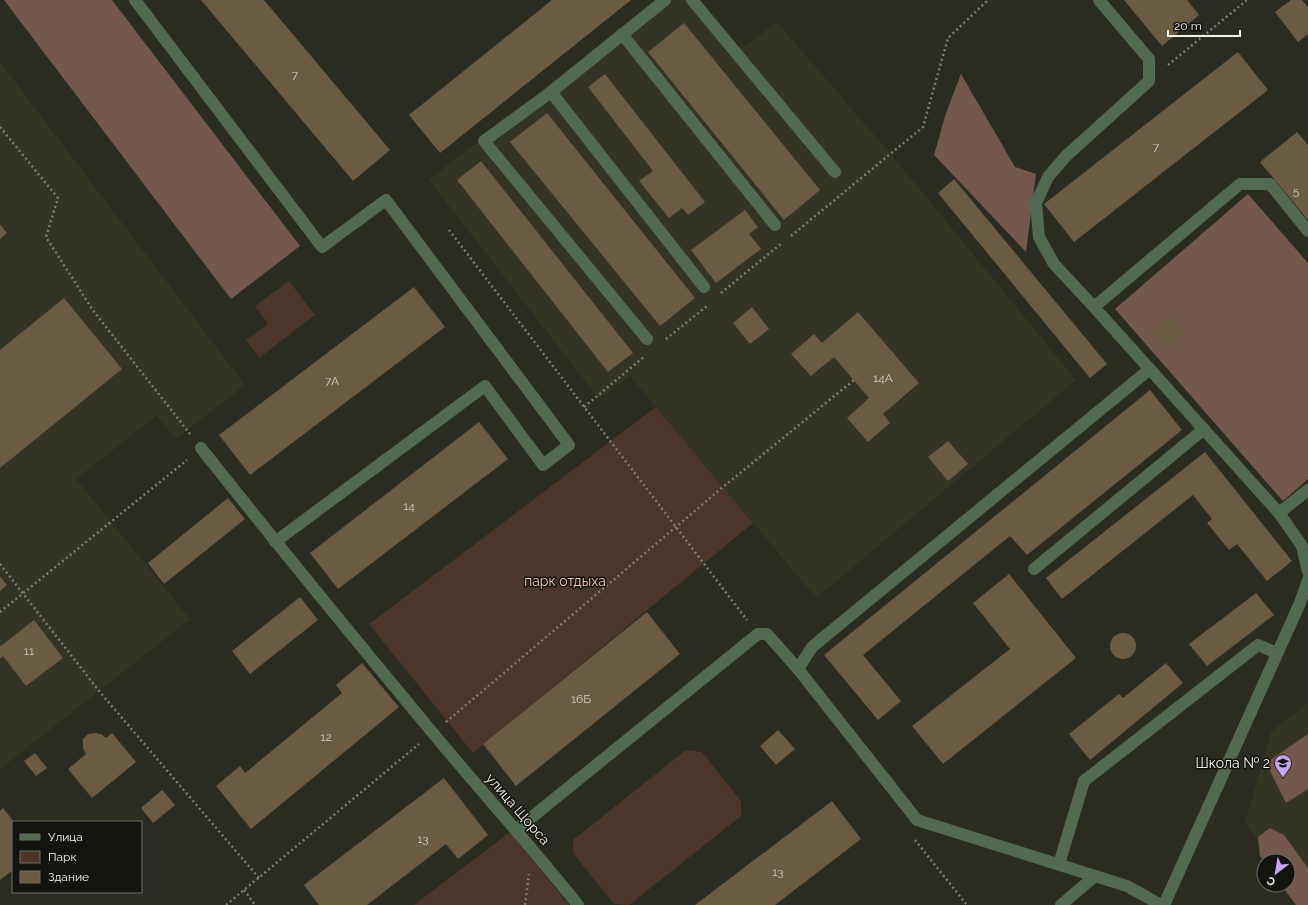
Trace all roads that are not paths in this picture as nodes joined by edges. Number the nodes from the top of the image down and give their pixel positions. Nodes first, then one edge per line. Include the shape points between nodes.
1 (135, 0) edge
2 (665, 0) edge
3 (692, 0) edge
4 (1099, 0) edge
5 (622, 34) junction
6 (550, 92) junction
7 (835, 172) dead end
8 (775, 225) dead end
9 (1308, 231) edge
10 (704, 287) dead end
11 (1094, 306) junction
12 (647, 338) dead end
13 (1150, 370) junction
14 (1204, 429) junction
15 (201, 448) road end
16 (1308, 490) edge
17 (1279, 513) junction
18 (276, 542) junction
19 (1034, 569) dead end
20 (1308, 572) edge
21 (1308, 580) edge
22 (1304, 605) edge
23 (1277, 653) junction
24 (798, 669) junction
25 (516, 830) junction
26 (1059, 864) junction
27 (1095, 876) junction
28 (578, 905) edge
29 (1061, 905) edge
30 (1162, 905) edge

1 - 18 street via 322,248 386,200 569,445 543,465 485,386
2 - 5 street
3 - 7 street
4 - 11 street via 1149,59 1149,81 1066,156 1048,177 1036,203 1039,237 1054,264
5 - 6 street
5 - 8 street
6 - 10 street
6 - 12 street via 484,141
9 - 11 street via 1270,184 1240,184
11 - 13 street
13 - 14 street
13 - 24 street via 812,647
14 - 17 street
14 - 19 street
15 - 18 street, улица Щорса
16 - 17 street
17 - 20 street via 1302,546
18 - 25 street, улица Щорса
21 - 22 street
22 - 23 street
23 - 26 street via 1258,645 1084,781
23 - 30 street
24 - 25 street via 767,634 758,634
24 - 26 street via 916,820
25 - 28 street, улица Щорса
26 - 27 street
27 - 29 street
27 - 30 street via 1127,886

